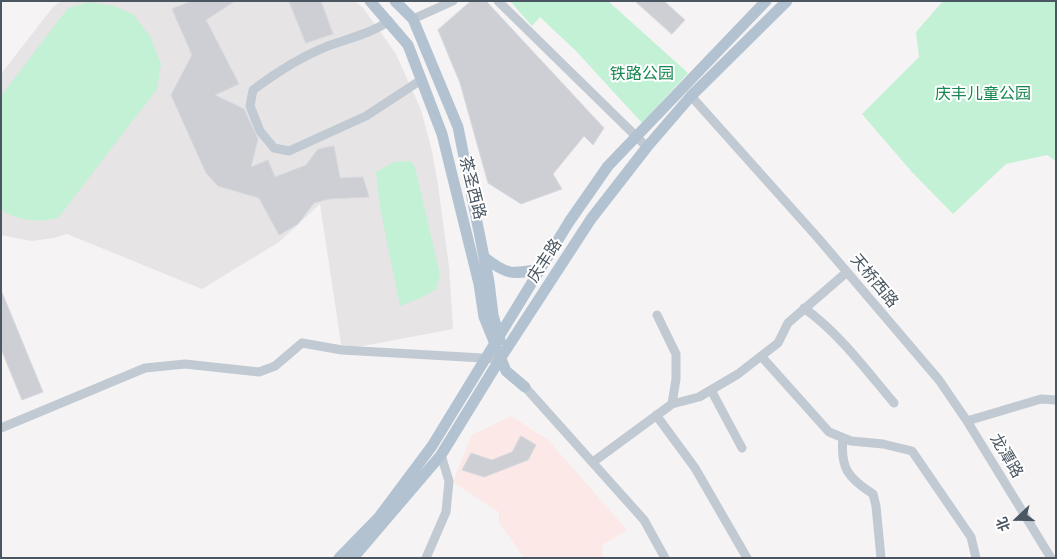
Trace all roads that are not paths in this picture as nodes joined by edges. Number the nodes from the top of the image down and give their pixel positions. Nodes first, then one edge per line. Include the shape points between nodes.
1 (370, 1) edge
2 (395, 1) edge
3 (452, 1) edge
4 (498, 1) edge
5 (766, 1) edge
6 (787, 1) edge
7 (413, 20) junction
8 (389, 21) junction
9 (421, 80) junction
10 (691, 96) junction
11 (636, 136) junction
12 (647, 147) junction
13 (484, 257) junction
14 (541, 268) junction
15 (847, 272) junction
16 (804, 308) junction
17 (657, 314) dead end
18 (496, 341) junction
19 (502, 355) junction
20 (761, 356) junction
21 (485, 357) junction
22 (525, 387) joint
23 (711, 390) junction
24 (1056, 400) edge
25 (894, 403) dead end
26 (672, 404) junction
27 (656, 415) junction
28 (967, 421) junction
29 (1, 428) edge
30 (843, 438) junction
31 (742, 448) dead end
32 (441, 455) junction
33 (593, 462) junction
34 (339, 558) edge
35 (353, 558) edge
36 (426, 558) edge
37 (665, 558) edge
38 (747, 558) edge
39 (881, 558) edge
40 (976, 558) edge
41 (1051, 558) edge

1 - 8 main road, 茶圣西路
2 - 7 main road, 茶圣西路
3 - 7 street
4 - 11 street
5 - 11 main road
6 - 10 main road, 庆丰路
7 - 13 main road, 茶圣西路 via 458,127
8 - 9 main road, 茶圣西路 via 408,45
8 - 9 street via 288,64 253,90 250,106 260,131 274,148 289,150 366,116
9 - 18 main road, 茶圣西路 via 442,134 479,284 484,317
10 - 12 main road, 庆丰路
10 - 15 street, 天桥西路
11 - 12 street
11 - 14 main road via 608,166
12 - 19 main road, 庆丰路 via 591,219
13 - 14 main road via 506,272
13 - 18 main road, 茶圣西路
14 - 18 main road
15 - 16 street
15 - 28 street, 天桥西路 via 939,380
16 - 20 street via 788,323 778,343
16 - 25 street via 843,343
17 - 26 street via 676,354
18 - 19 main road, 茶圣西路
18 - 21 main road
19 - 21 street
19 - 22 main road, 茶圣西路 via 506,371
19 - 32 main road, 庆丰路
20 - 23 street
20 - 30 street via 829,432
21 - 29 street via 342,350 302,343 275,366 259,372 184,364 145,368
21 - 34 main road via 432,446 380,516
22 - 33 street, 茶圣西路
23 - 26 street via 699,397
23 - 31 street
24 - 28 street via 1041,399
26 - 27 street
27 - 33 street
27 - 38 street via 695,468
28 - 41 street, 龙潭路
30 - 39 street via 845,469 853,481 872,494 876,506
30 - 40 street via 912,451 971,537
32 - 35 main road, 庆丰路
32 - 36 street via 449,481 446,512
33 - 37 street, 茶圣西路 via 644,520

